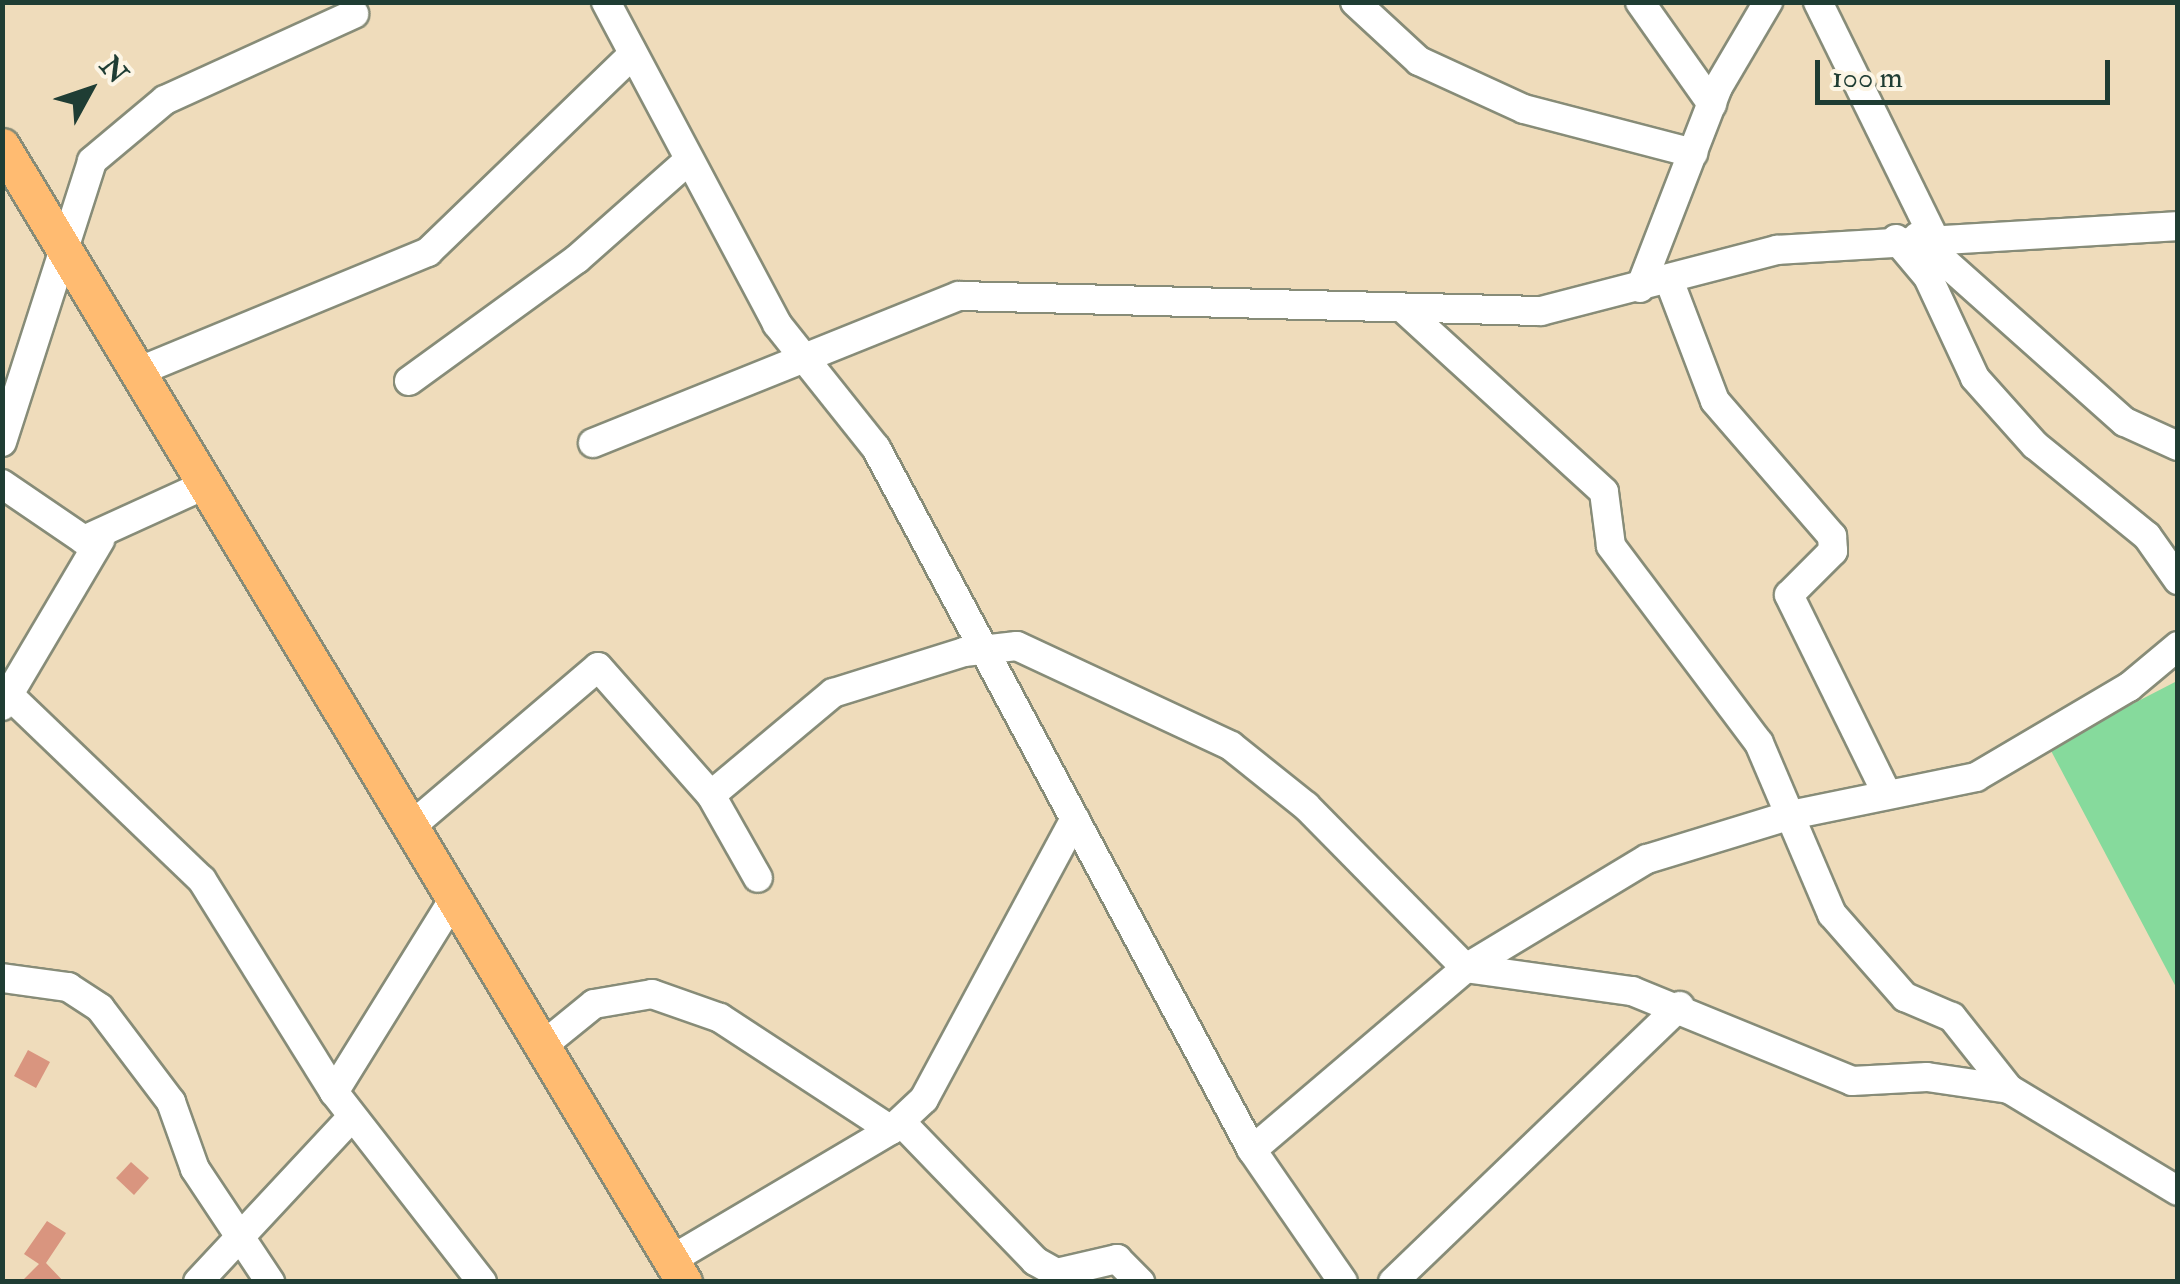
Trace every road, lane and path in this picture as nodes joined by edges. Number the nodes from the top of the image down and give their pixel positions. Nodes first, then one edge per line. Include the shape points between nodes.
1 (606, 2) edge
2 (1355, 2) edge
3 (1640, 2) edge
4 (1768, 2) edge
5 (1818, 2) edge
6 (354, 14) dead end
7 (632, 54) junction
8 (1712, 104) junction
9 (2, 146) edge
10 (1693, 153) junction
11 (689, 160) junction
12 (2178, 226) edge
13 (1915, 237) junction
14 (66, 252) junction
15 (1669, 280) junction
16 (1640, 288) junction
17 (1406, 310) junction
18 (800, 356) junction
19 (137, 372) junction
20 (409, 381) dead end
21 (2, 442) edge
22 (593, 443) dead end
23 (2178, 446) edge
24 (207, 484) junction
25 (6, 496) edge
26 (100, 540) junction
27 (2178, 580) edge
28 (2178, 646) edge
29 (980, 650) junction
30 (6, 700) edge
31 (1887, 794) junction
32 (710, 795) junction
33 (1792, 816) junction
34 (1075, 819) junction
35 (408, 828) junction
36 (758, 878) dead end
37 (452, 902) junction
38 (1466, 968) junction
39 (2, 978) edge
40 (1680, 1006) junction
41 (541, 1047) junction
42 (2008, 1089) junction
43 (334, 1092) junction
44 (352, 1116) junction
45 (896, 1126) junction
46 (1252, 1150) junction
47 (2178, 1191) edge
48 (238, 1234) junction
49 (677, 1270) edge
50 (198, 1282) edge
51 (270, 1282) edge
52 (482, 1282) edge
53 (1140, 1282) edge
54 (1343, 1282) edge
55 (1393, 1282) edge

1 - 7 street
2 - 10 street via 1418,61 1524,109
3 - 8 street
4 - 8 street
5 - 13 street
6 - 14 street via 126,126 78,187
7 - 11 street
7 - 19 street via 428,252
8 - 10 street
9 - 14 main road
10 - 16 street
11 - 18 street
11 - 20 street via 577,259
12 - 13 street
13 - 15 street via 1777,250
13 - 23 street via 2126,422
13 - 27 street via 1975,378 2035,445 2147,536
14 - 19 main road
14 - 21 street
15 - 16 street
15 - 31 street via 1715,401 1832,536 1833,550 1789,595
16 - 17 street via 1540,312
17 - 18 street via 959,296 832,352
17 - 33 street via 1604,492 1611,546 1759,743
18 - 22 street
18 - 29 street via 861,424
19 - 24 main road
24 - 26 street
24 - 35 main road
25 - 26 street via 63,531
26 - 30 street
28 - 31 street via 2128,688 1976,777
29 - 32 street via 833,693
29 - 34 street
29 - 38 street via 1017,646 1231,746 1306,806
30 - 43 street via 202,880
31 - 33 street
32 - 35 street via 598,667
32 - 36 street
33 - 38 street via 1647,859
33 - 42 street via 1839,924 1905,997 1952,1017
34 - 45 street via 942,1072
34 - 46 street
35 - 37 main road
37 - 41 main road
37 - 43 street
38 - 40 street
38 - 46 street
39 - 48 street via 68,987 100,1008 170,1102 194,1169
40 - 42 street via 1852,1081 1927,1077
40 - 55 street
41 - 45 street via 594,1004 652,994 720,1018
41 - 49 main road
42 - 47 street
43 - 44 street
44 - 48 street
44 - 52 street
45 - 49 street
45 - 53 street via 1035,1261 1057,1273 1116,1259
46 - 54 street
48 - 50 street
48 - 51 street

